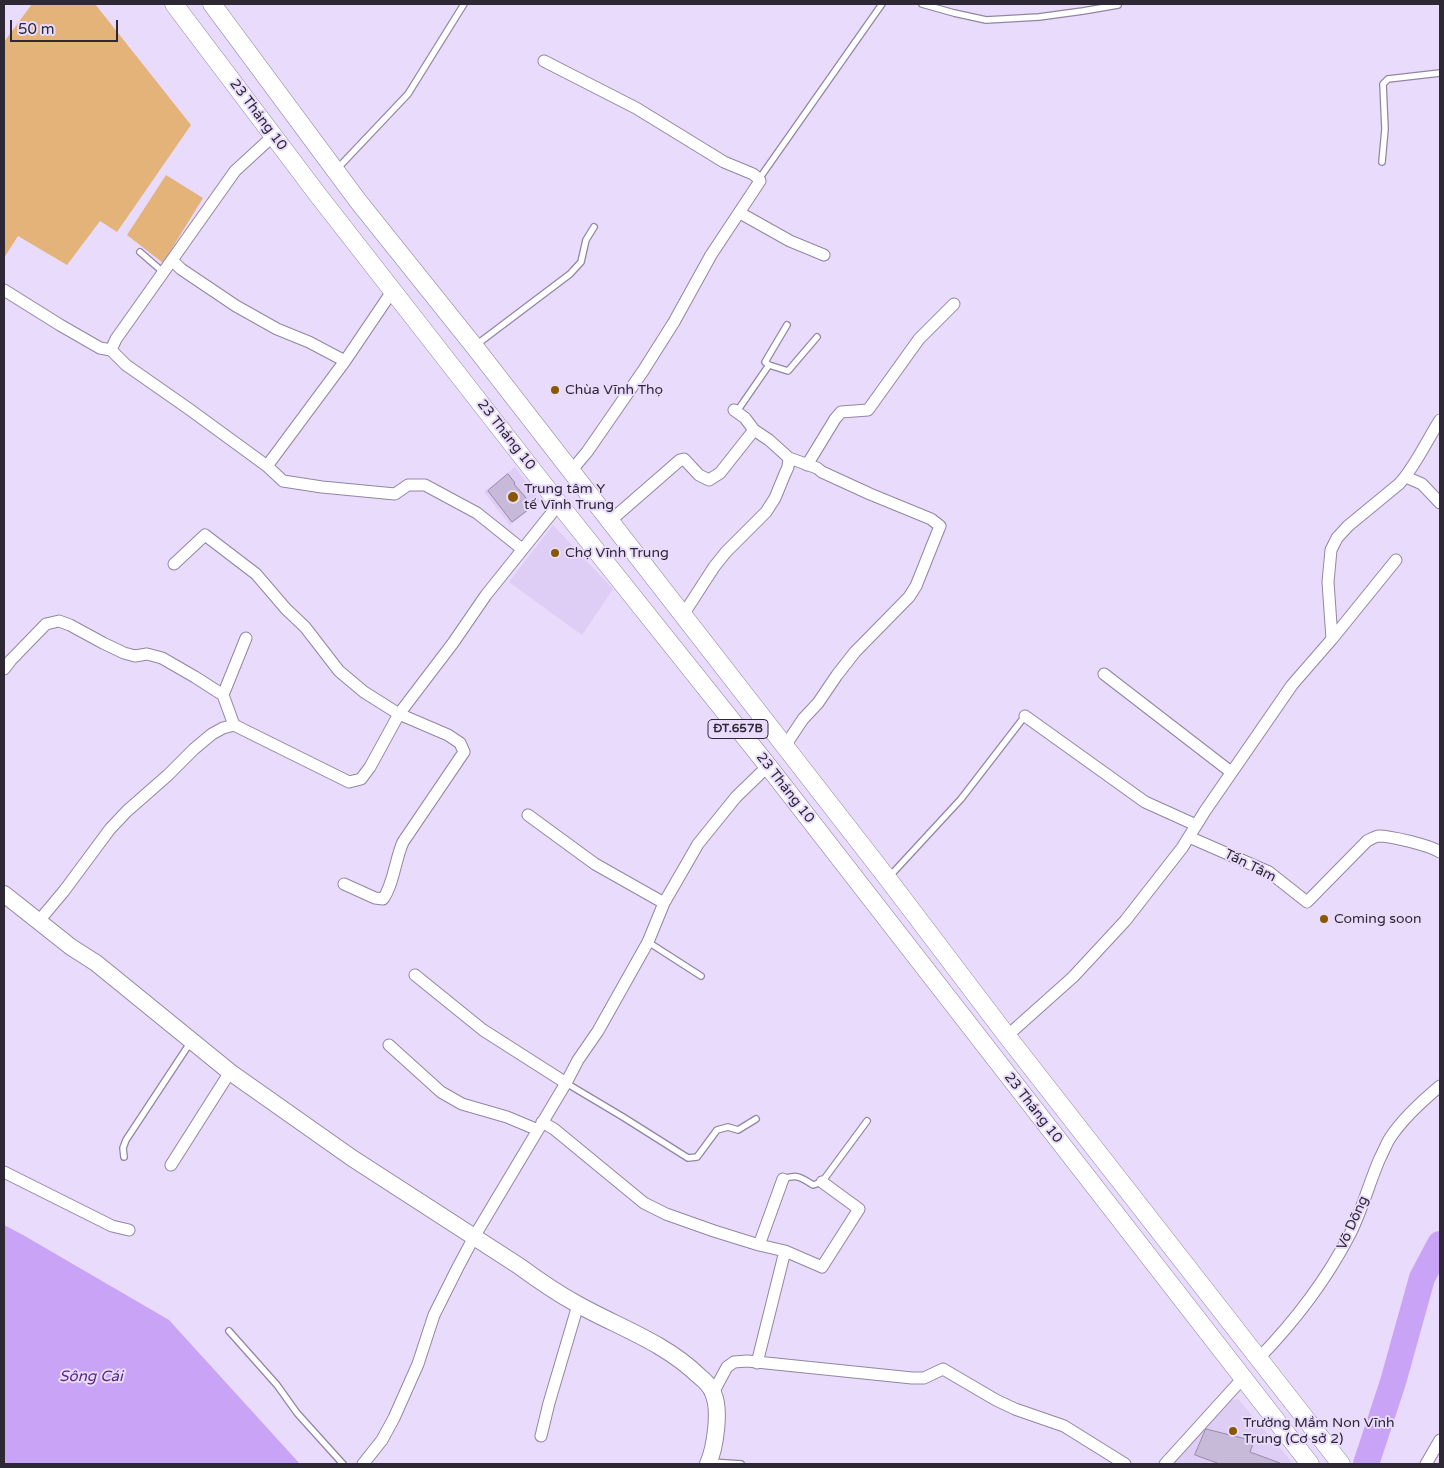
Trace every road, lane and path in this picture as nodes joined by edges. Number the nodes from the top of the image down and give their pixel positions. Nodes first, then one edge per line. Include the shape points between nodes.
1 (174, 4) edge
2 (212, 4) edge
3 (464, 4) edge
4 (882, 4) edge
5 (922, 4) edge
6 (1118, 5) edge
7 (544, 61) dead end
8 (1440, 73) edge
9 (273, 136) junction
10 (1382, 162) dead end
11 (336, 171) junction
12 (759, 179) junction
13 (740, 213) junction
14 (594, 227) dead end
15 (140, 252) dead end
16 (824, 255) dead end
17 (172, 260) junction
18 (164, 272) junction
19 (4, 290) edge
20 (393, 290) junction
21 (954, 304) dead end
22 (446, 311) junction
23 (787, 325) dead end
24 (423, 329) junction
25 (817, 337) dead end
26 (474, 346) junction
27 (111, 350) junction
28 (345, 361) junction
29 (769, 365) junction
30 (734, 410) joint
31 (1440, 420) edge
32 (754, 430) junction
33 (789, 458) junction
34 (807, 465) junction
35 (267, 466) junction
36 (571, 471) junction
37 (1406, 477) junction
38 (1440, 503) edge
39 (560, 504) junction
40 (610, 521) junction
41 (522, 549) junction
42 (1396, 560) dead end
43 (174, 564) dead end
44 (683, 615) junction
45 (246, 638) dead end
46 (1332, 639) junction
47 (4, 669) edge
48 (1104, 674) dead end
49 (222, 694) junction
50 (399, 714) junction
51 (1026, 716) joint
52 (234, 725) junction
53 (785, 746) junction
54 (768, 766) junction
55 (1231, 772) junction
56 (528, 815) dead end
57 (1196, 825) junction
58 (1189, 837) junction
59 (1439, 849) edge
60 (888, 879) junction
61 (344, 884) dead end
62 (4, 894) edge
63 (664, 903) junction
64 (38, 922) junction
65 (648, 942) junction
66 (415, 975) dead end
67 (701, 976) dead end
68 (1007, 1036) junction
69 (192, 1041) junction
70 (389, 1045) dead end
71 (230, 1072) junction
72 (566, 1083) junction
73 (1440, 1086) edge
74 (756, 1119) dead end
75 (867, 1121) dead end
76 (540, 1126) junction
77 (124, 1157) dead end
78 (171, 1165) dead end
79 (4, 1172) edge
80 (782, 1179) joint
81 (822, 1182) junction
82 (129, 1230) dead end
83 (474, 1237) junction
84 (758, 1245) junction
85 (785, 1251) junction
86 (578, 1305) junction
87 (229, 1331) dead end
88 (1259, 1358) junction
89 (757, 1363) junction
90 (1243, 1378) junction
91 (714, 1393) junction
92 (542, 1436) dead end
93 (1440, 1440) edge
94 (1302, 1458) edge
95 (708, 1463) edge
96 (343, 1464) edge
97 (363, 1464) edge
98 (742, 1464) edge
99 (1125, 1464) edge
100 (1165, 1464) edge
101 (1342, 1464) edge
102 (1426, 1464) edge

1 - 9 main road, 23 Tháng 10 / ĐT.657B
2 - 11 main road, 23 Tháng 10 / ĐT.657B
3 - 11 lane via 408,94
4 - 12 lane
5 - 6 lane via 986,20 1039,17
7 - 12 street via 636,108 724,162
8 - 10 lane via 1388,79 1383,84 1385,129
9 - 17 street via 235,171
9 - 20 main road, 23 Tháng 10 / ĐT.657B
11 - 22 main road, 23 Tháng 10 / ĐT.657B
12 - 13 street
13 - 16 street via 790,241
13 - 36 street via 711,255 643,371
14 - 26 lane via 586,240 581,262 570,274
15 - 18 lane
17 - 18 street
17 - 28 street via 236,306
18 - 27 street
19 - 27 street via 92,344
20 - 24 main road, 23 Tháng 10 / ĐT.657B
20 - 28 street
21 - 34 street via 920,339 868,410 842,412 835,419
22 - 24 main road
22 - 26 main road, 23 Tháng 10 / ĐT.657B
23 - 29 lane via 765,362
24 - 39 main road, 23 Tháng 10 / ĐT.657B
25 - 29 lane via 788,371
26 - 36 main road, 23 Tháng 10 / ĐT.657B
27 - 35 street via 126,365
28 - 35 street
29 - 30 lane via 740,407
30 - 32 street
31 - 37 street
32 - 33 street
32 - 40 street via 720,474 709,480 680,460
33 - 34 street
33 - 44 street via 775,498 766,512 726,552
34 - 53 street via 940,526 909,598 855,652
35 - 41 street via 283,481 322,487 395,494 408,485 425,485 477,514
36 - 40 main road, 23 Tháng 10 / ĐT.657B
37 - 38 street via 1422,484
37 - 46 street via 1336,538 1331,550 1328,582
39 - 41 street
39 - 54 main road, 23 Tháng 10 / ĐT.657B
40 - 44 main road, 23 Tháng 10 / ĐT.657B
41 - 50 street
42 - 46 street
43 - 50 street via 205,535 256,574 305,627 339,671 364,692
44 - 53 main road, 23 Tháng 10 / ĐT.657B
45 - 49 street
46 - 55 street via 1292,686
47 - 49 street via 46,624 59,621 124,653 162,658
48 - 55 street
49 - 52 street
50 - 52 street via 370,767 361,779 349,782
50 - 61 street via 448,735 460,743 464,752 403,842 383,899
51 - 57 street via 1145,802
51 - 60 lane via 961,799
52 - 64 street via 212,734 127,811
53 - 54 main road
53 - 60 main road, 23 Tháng 10 / ĐT.657B
54 - 63 street via 736,797 698,844
54 - 90 main road, 23 Tháng 10 / ĐT.657B
55 - 57 street
56 - 63 street via 595,864
57 - 58 street
58 - 59 street, Tấn Tâm via 1269,872 1307,902 1375,836
58 - 68 street via 1112,935 1073,977
60 - 68 main road, 23 Tháng 10 / ĐT.657B
62 - 64 street
63 - 65 street
64 - 69 street via 96,963
65 - 67 lane
65 - 72 street
66 - 72 street via 483,1030
68 - 88 main road, 23 Tháng 10 / ĐT.657B
69 - 71 street
69 - 77 lane via 126,1140
70 - 76 street via 441,1092 462,1104
71 - 78 street
71 - 83 street via 352,1158
72 - 74 lane via 688,1158 697,1156 717,1130 728,1127 738,1130
72 - 76 street
73 - 88 street, Võ Dõng via 1390,1138 1339,1255 1295,1317
75 - 81 lane
76 - 83 street
76 - 84 street via 554,1129 644,1203 666,1214
79 - 82 street via 112,1226
80 - 81 lane via 793,1176 813,1185
80 - 84 street
81 - 85 street via 859,1209 822,1267
83 - 86 street
83 - 97 street via 434,1315 418,1364 394,1418
84 - 85 street
85 - 89 street
86 - 91 street via 664,1348 692,1369
86 - 92 street
87 - 96 lane
88 - 90 main road
88 - 101 main road, 23 Tháng 10 / ĐT.657B
89 - 91 street via 734,1362 727,1367
89 - 99 street via 912,1378 924,1378 943,1368 996,1400 1064,1426
90 - 94 main road, 23 Tháng 10 / ĐT.657B
90 - 100 street
91 - 95 street via 717,1425
93 - 102 street
95 - 98 lane

